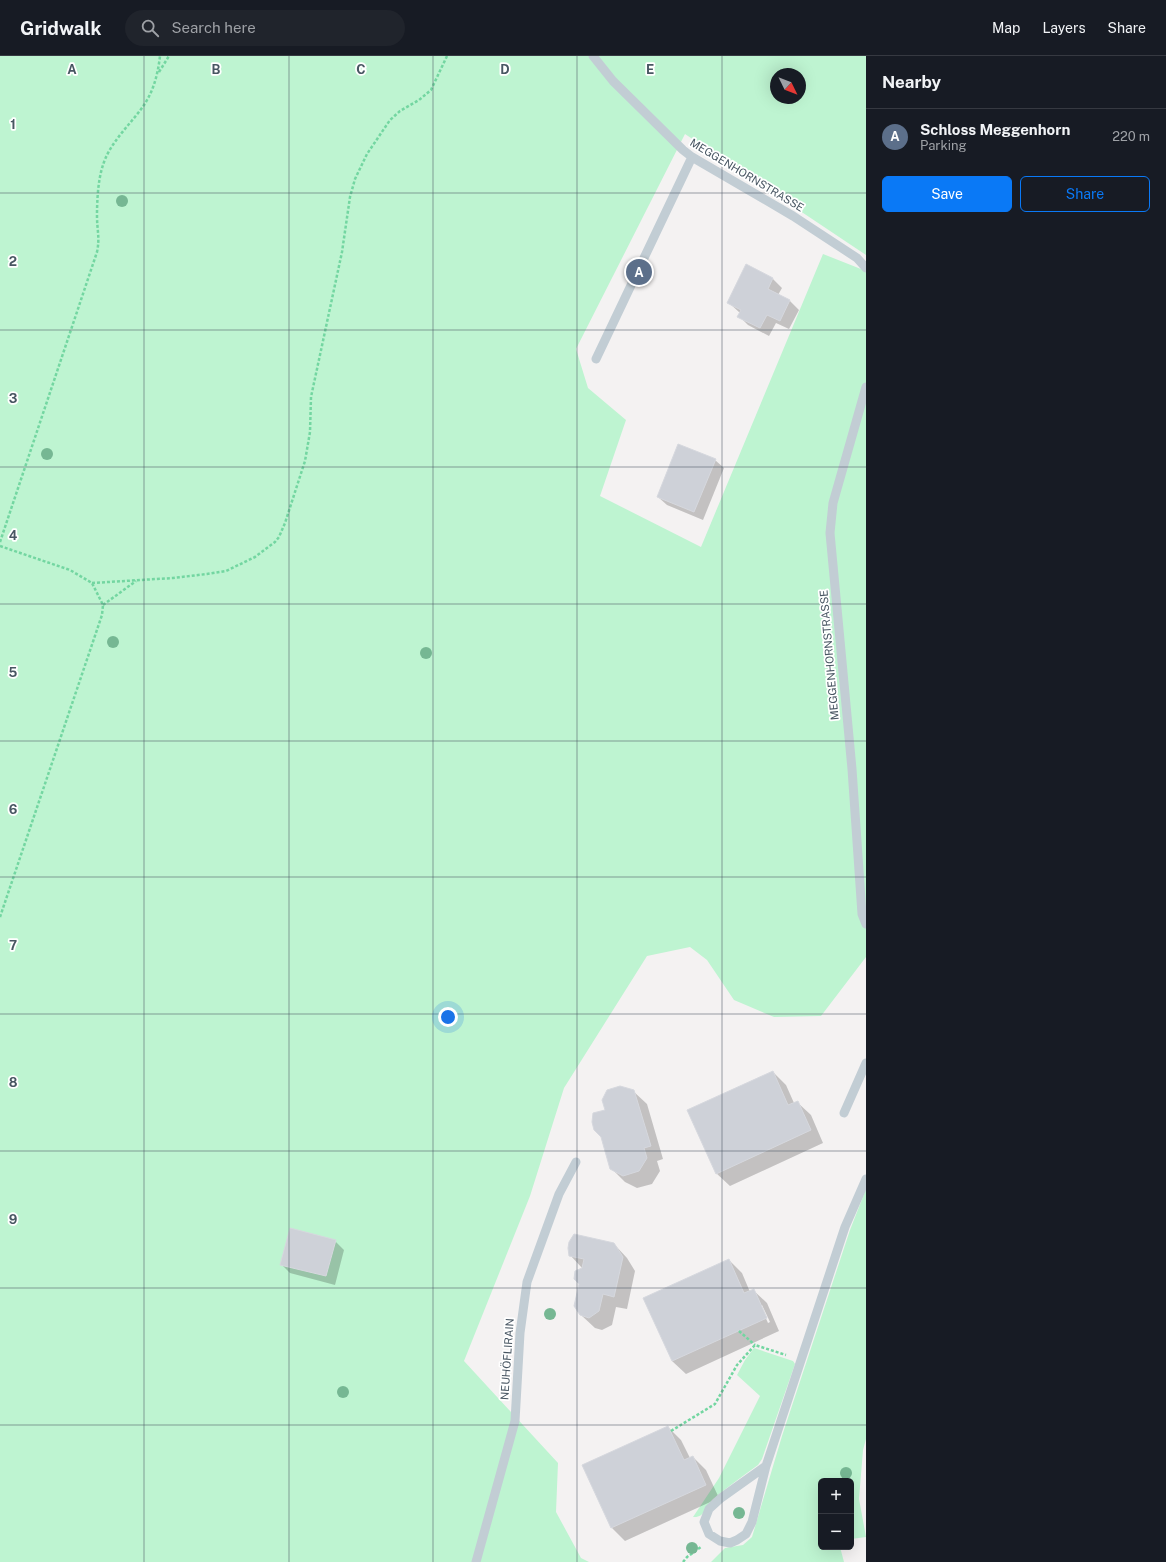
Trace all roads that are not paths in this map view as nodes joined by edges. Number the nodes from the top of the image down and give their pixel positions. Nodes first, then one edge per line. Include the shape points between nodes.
1 (593, 56) edge
2 (692, 157) junction
3 (866, 268) edge
4 (596, 359) dead end
5 (866, 387) edge
6 (866, 924) edge
7 (866, 1063) edge
8 (844, 1113) dead end
9 (576, 1162) dead end
10 (866, 1179) edge
11 (766, 1466) junction
12 (476, 1562) edge

1 - 2 lane, MEGGENHORNSTRASSE via 619,86
2 - 3 lane, MEGGENHORNSTRASSE via 793,216 857,258
2 - 4 lane
5 - 6 lane, MEGGENHORNSTRASSE via 833,503 830,533 852,769 862,914
7 - 8 lane
9 - 12 lane, NEUHÖFLIRAIN via 559,1194 527,1282 520,1333 515,1421
10 - 11 lane via 845,1227
11 - 11 lane via 752,1522 746,1534 730,1543 720,1541 709,1534 704,1522 709,1509

